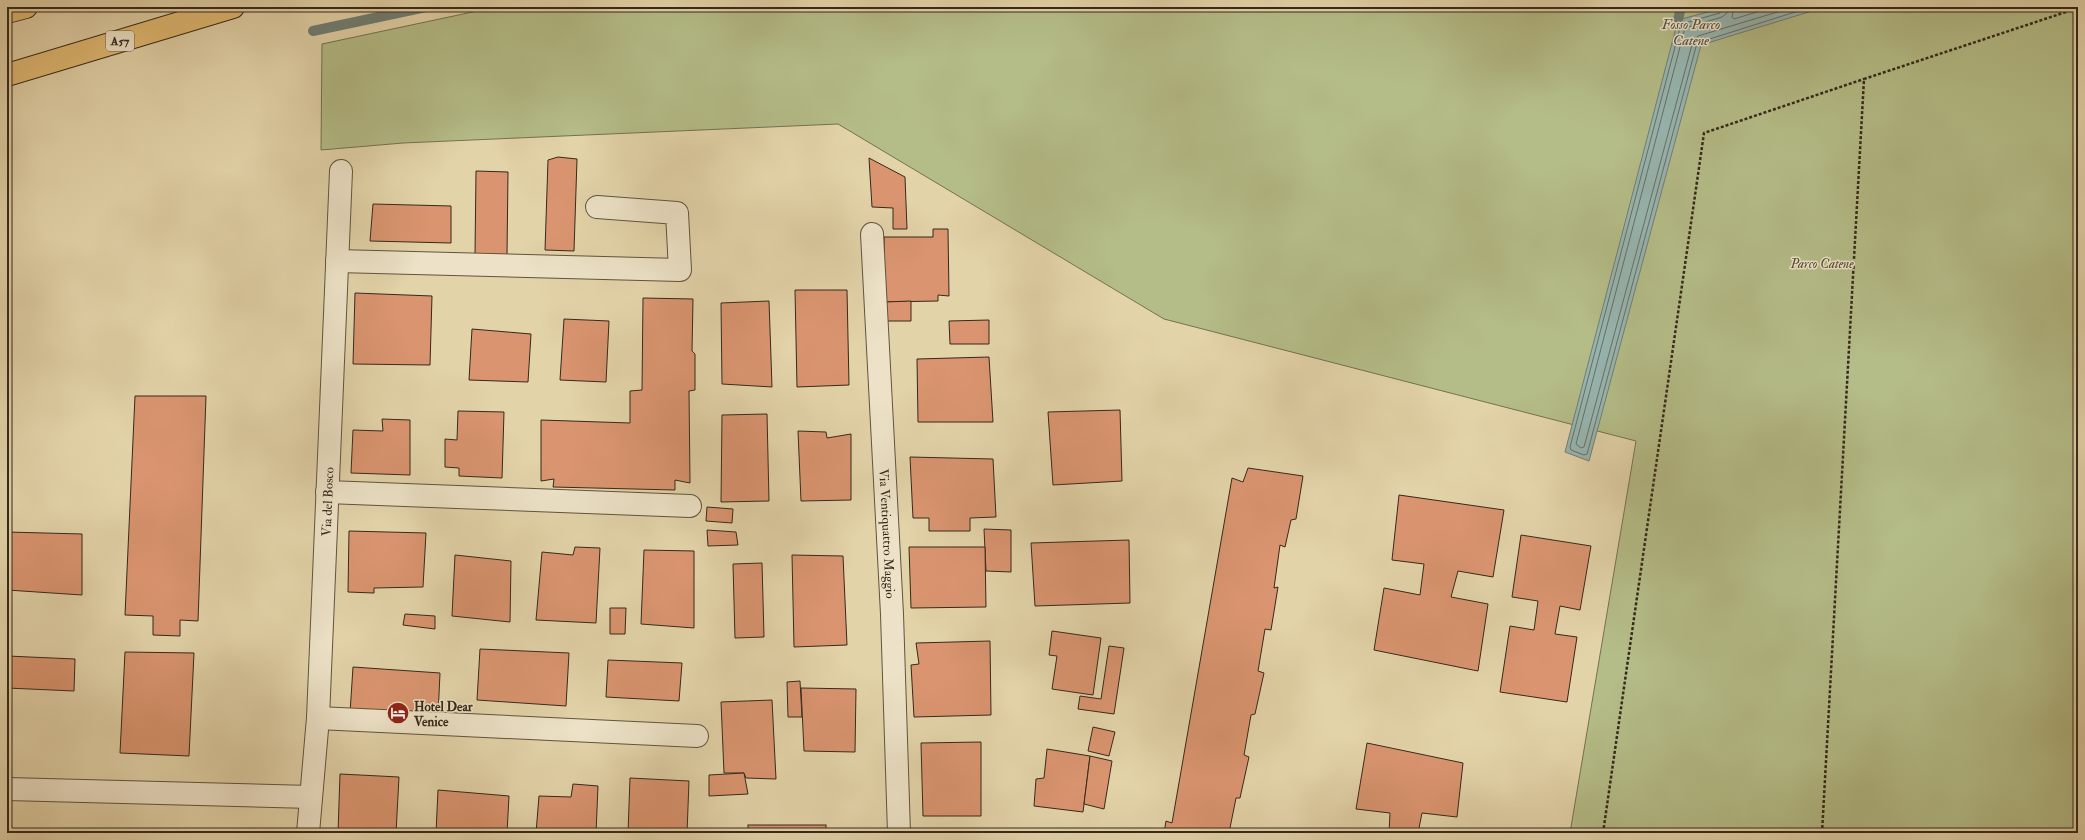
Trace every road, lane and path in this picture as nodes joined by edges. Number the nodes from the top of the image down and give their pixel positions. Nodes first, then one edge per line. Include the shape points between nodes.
1 (26, 7) edge
2 (233, 7) edge
3 (2078, 8) edge
4 (7, 12) edge
5 (7, 75) edge
6 (1864, 79) junction
7 (341, 171) dead end
8 (597, 207) dead end
9 (872, 234) dead end
10 (337, 261) junction
11 (327, 492) junction
12 (690, 506) dead end
13 (318, 718) junction
14 (697, 736) dead end
15 (7, 789) edge
16 (311, 797) junction
17 (308, 833) edge
18 (899, 833) edge
19 (1603, 833) edge
20 (1822, 833) edge

1 - 4 highway
2 - 5 highway, A57
3 - 6 path
6 - 19 path via 1704,133
6 - 20 path
7 - 10 street, Via del Bosco
8 - 10 street via 676,214 680,270
9 - 18 street, Via Ventiquattro Maggio via 892,614
10 - 11 street, Via del Bosco
11 - 12 street
11 - 13 street, Via del Bosco
13 - 14 street
13 - 16 street, Via del Bosco
15 - 16 street
16 - 17 street, Via del Bosco

